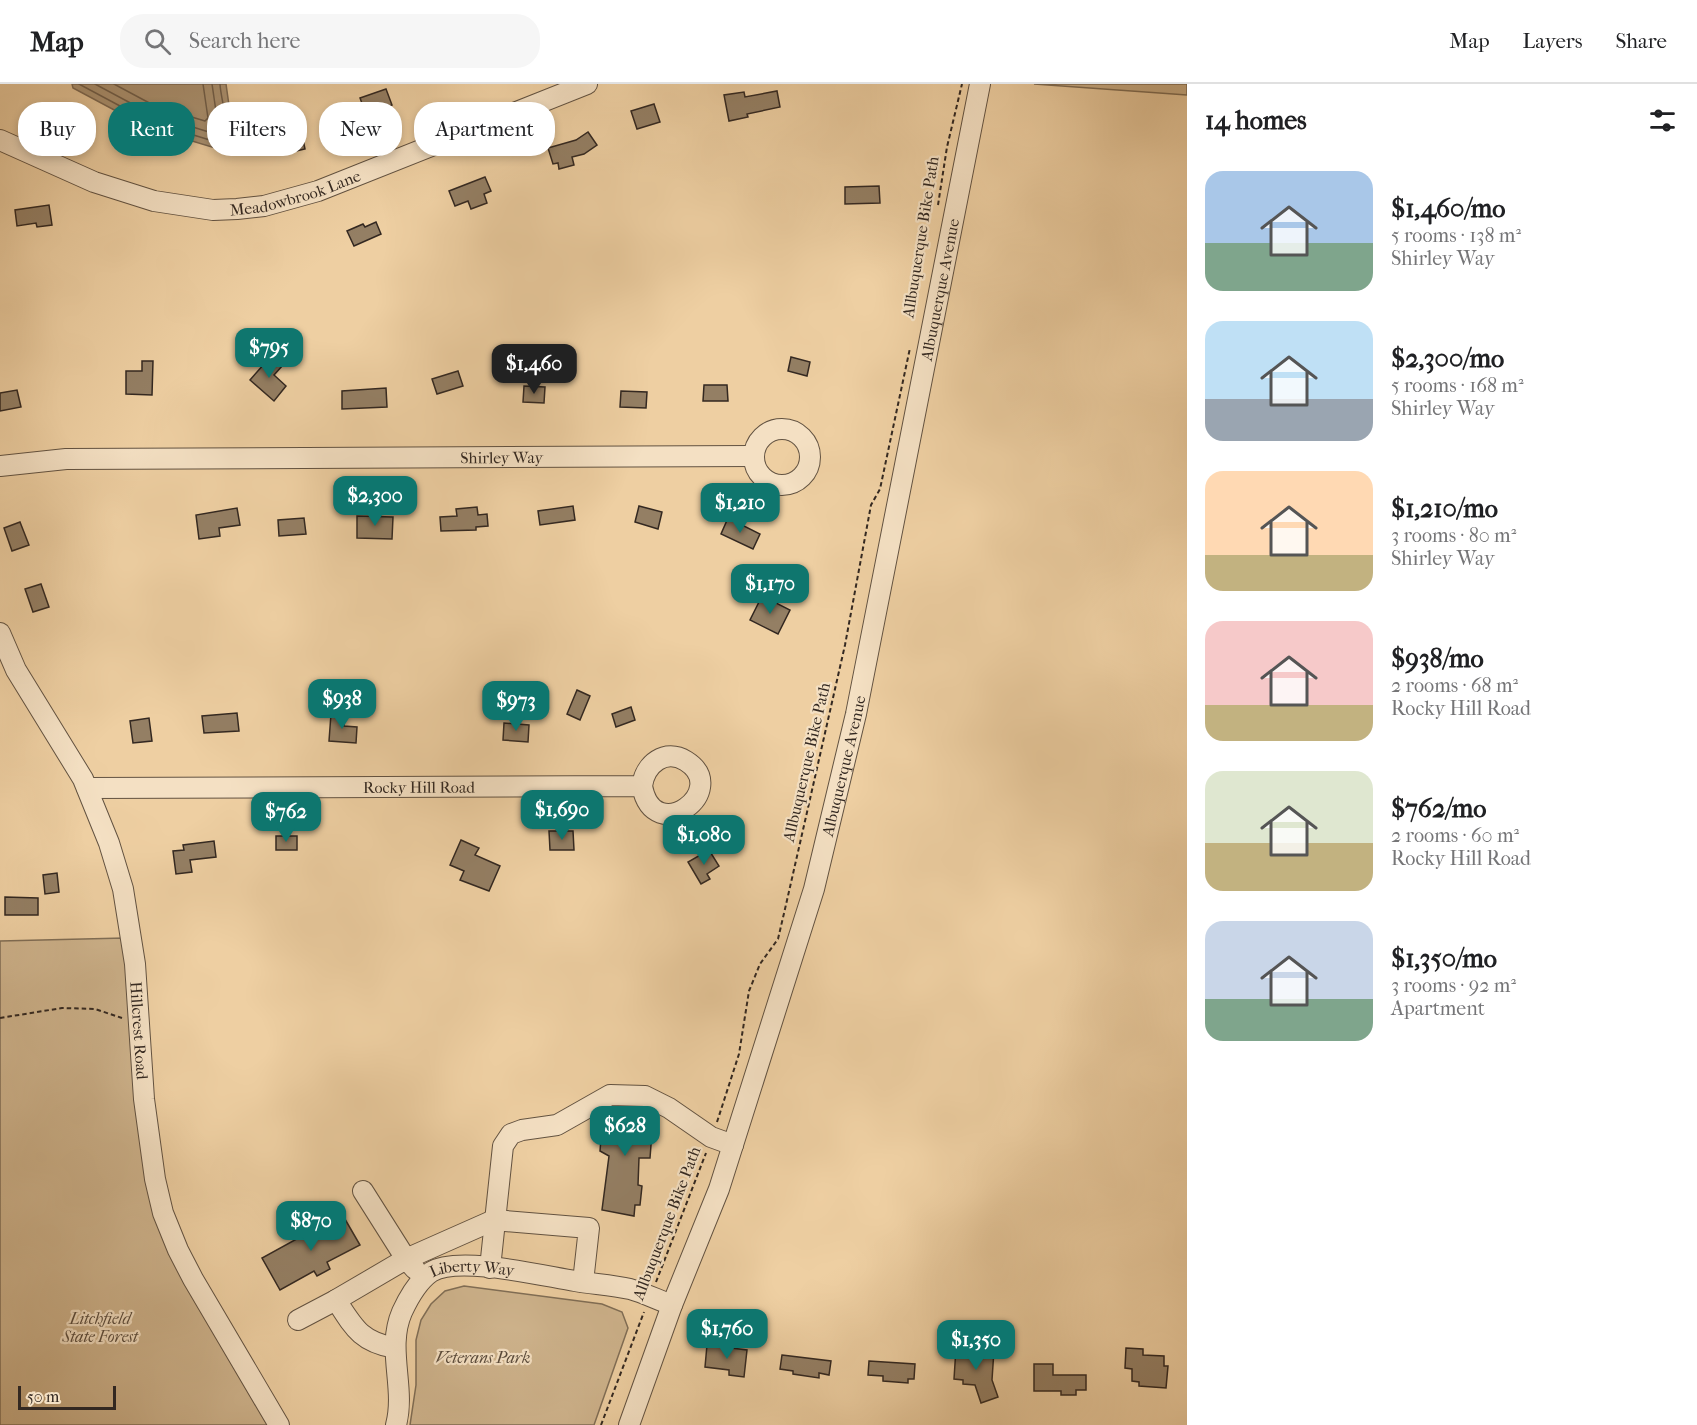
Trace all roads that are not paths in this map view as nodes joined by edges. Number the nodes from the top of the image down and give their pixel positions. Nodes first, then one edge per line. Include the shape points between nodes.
1 (587, 84) edge
2 (980, 84) edge
3 (549, 91) edge
4 (0, 140) edge
5 (753, 456) dead end
6 (0, 466) edge
7 (0, 633) edge
8 (642, 786) dead end
9 (87, 788) junction
10 (733, 1145) junction
11 (363, 1191) dead end
12 (494, 1220) junction
13 (406, 1259) junction
14 (489, 1268) junction
15 (423, 1280) junction
16 (583, 1282) junction
17 (336, 1300) junction
18 (672, 1305) junction
19 (298, 1320) dead end
20 (395, 1348) junction
21 (279, 1425) edge
22 (396, 1425) edge
23 (629, 1425) edge

1 - 3 street, Meadowbrook Lane
2 - 10 street, Albuquerque Avenue via 856,714 814,888
3 - 4 street, Meadowbrook Lane via 318,191 237,209 213,210 154,201 94,183
5 - 6 street, Shirley Way via 66,459
7 - 9 street, Hillcrest Road via 16,670
8 - 9 street, Rocky Hill Road
9 - 21 street, Hillcrest Road via 109,843 127,908 135,964 144,1099 163,1213 193,1279
10 - 12 street via 711,1137 645,1096 610,1095 557,1125 511,1134 504,1146
10 - 18 street, Albuquerque Avenue
11 - 13 street
12 - 13 street
12 - 14 street
12 - 16 street via 589,1228
13 - 15 street
13 - 17 street
14 - 15 street, Liberty Way via 443,1268
14 - 16 street, Liberty Way
15 - 20 street, Liberty Way via 401,1314
16 - 18 street, Liberty Way via 629,1289
17 - 19 street
17 - 20 street via 361,1335 377,1345
18 - 23 street, Albuquerque Avenue
20 - 22 street, Liberty Way via 399,1393

